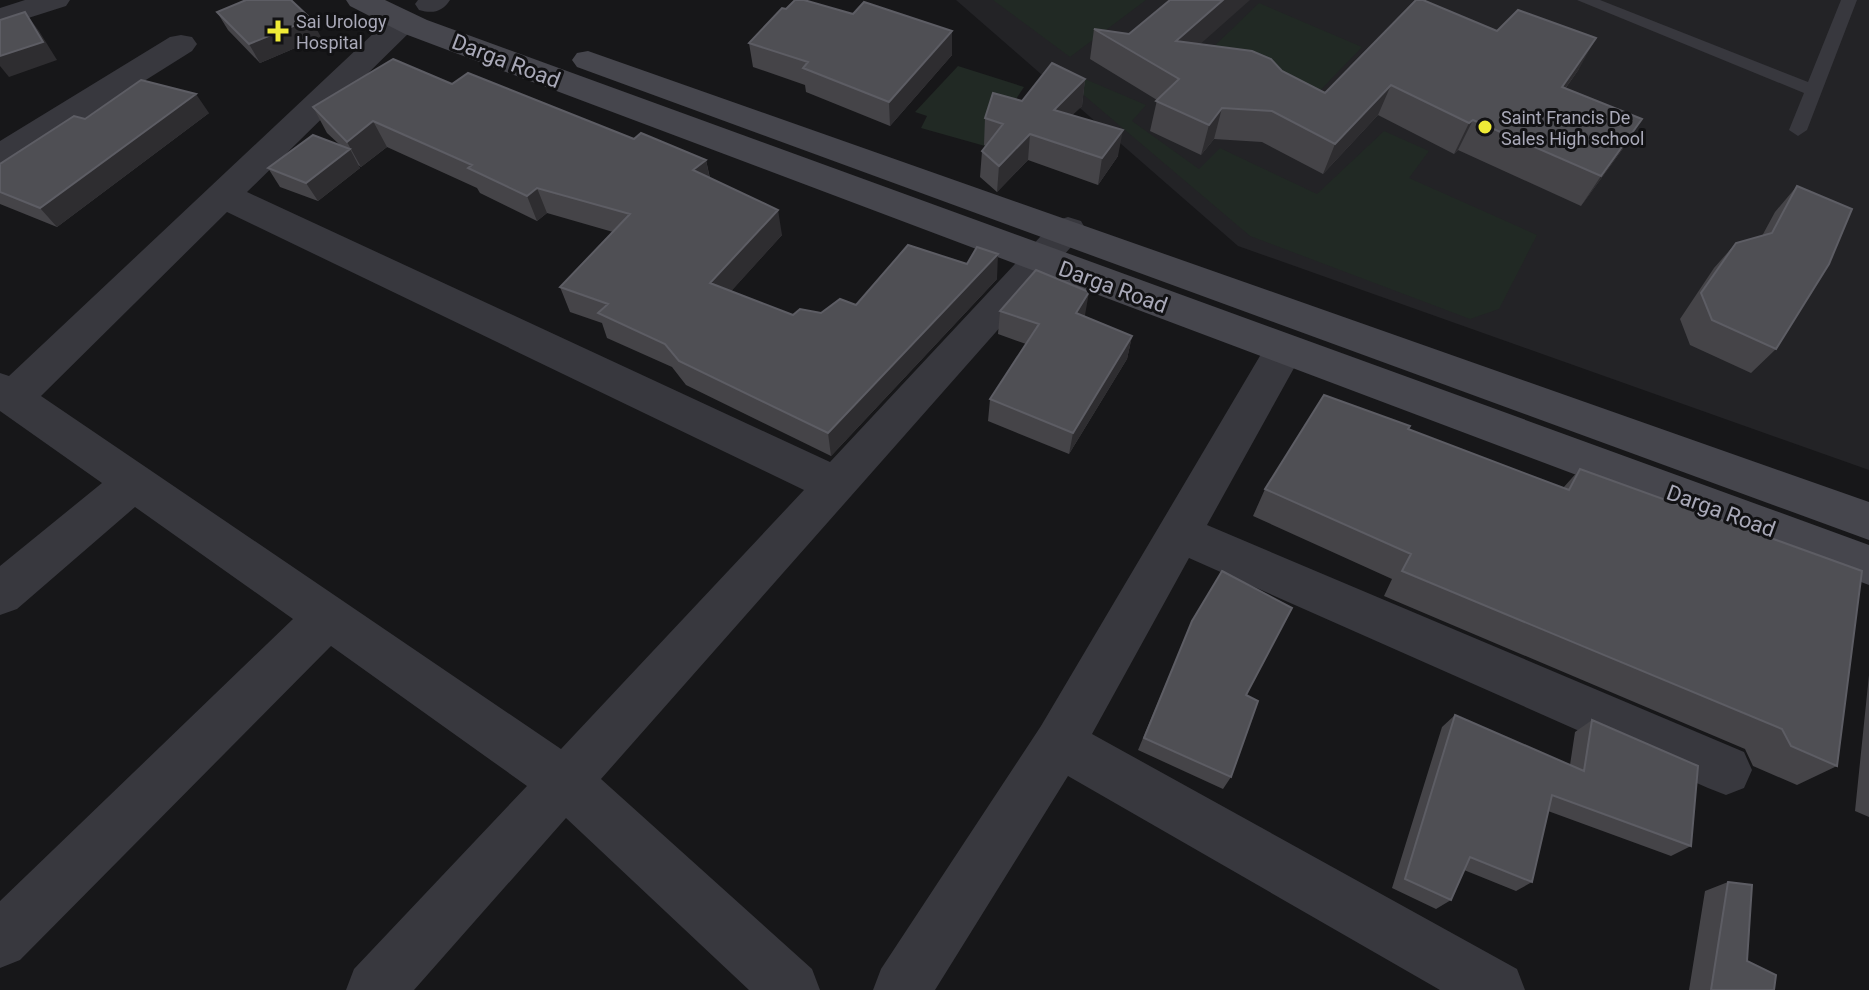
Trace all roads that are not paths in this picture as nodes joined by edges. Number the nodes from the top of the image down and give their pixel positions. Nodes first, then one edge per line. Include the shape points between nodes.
1 (361, 0) edge
2 (1585, 0) edge
3 (1849, 0) edge
4 (423, 6) edge
5 (181, 44) dead end
6 (1814, 91) junction
7 (1798, 130) dead end
8 (1, 154) edge
9 (222, 195) junction
10 (1053, 245) junction
11 (1284, 350) junction
12 (6, 394) edge
13 (134, 482) junction
14 (834, 484) junction
15 (1869, 521) edge
16 (1179, 533) junction
17 (1869, 565) edge
18 (0, 594) edge
19 (328, 617) junction
20 (1059, 743) junction
21 (1726, 770) dead end
22 (564, 781) junction
23 (0, 940) edge
24 (1463, 982) edge
25 (375, 990) edge
26 (791, 990) edge
27 (902, 990) edge

1 - 4 main road, Darga Road
2 - 6 lane
3 - 6 lane
4 - 9 street
4 - 10 main road, Darga Road
5 - 8 street
6 - 7 lane
9 - 12 street
9 - 14 street
10 - 11 main road, Darga Road
10 - 14 street
10 - 15 main road, Darga Road
11 - 16 street
11 - 17 main road, Darga Road
12 - 13 street
13 - 18 street
13 - 19 street
14 - 22 street
16 - 20 street
16 - 21 street
19 - 22 street
19 - 23 street
20 - 24 street
20 - 27 street
22 - 25 street
22 - 26 street

